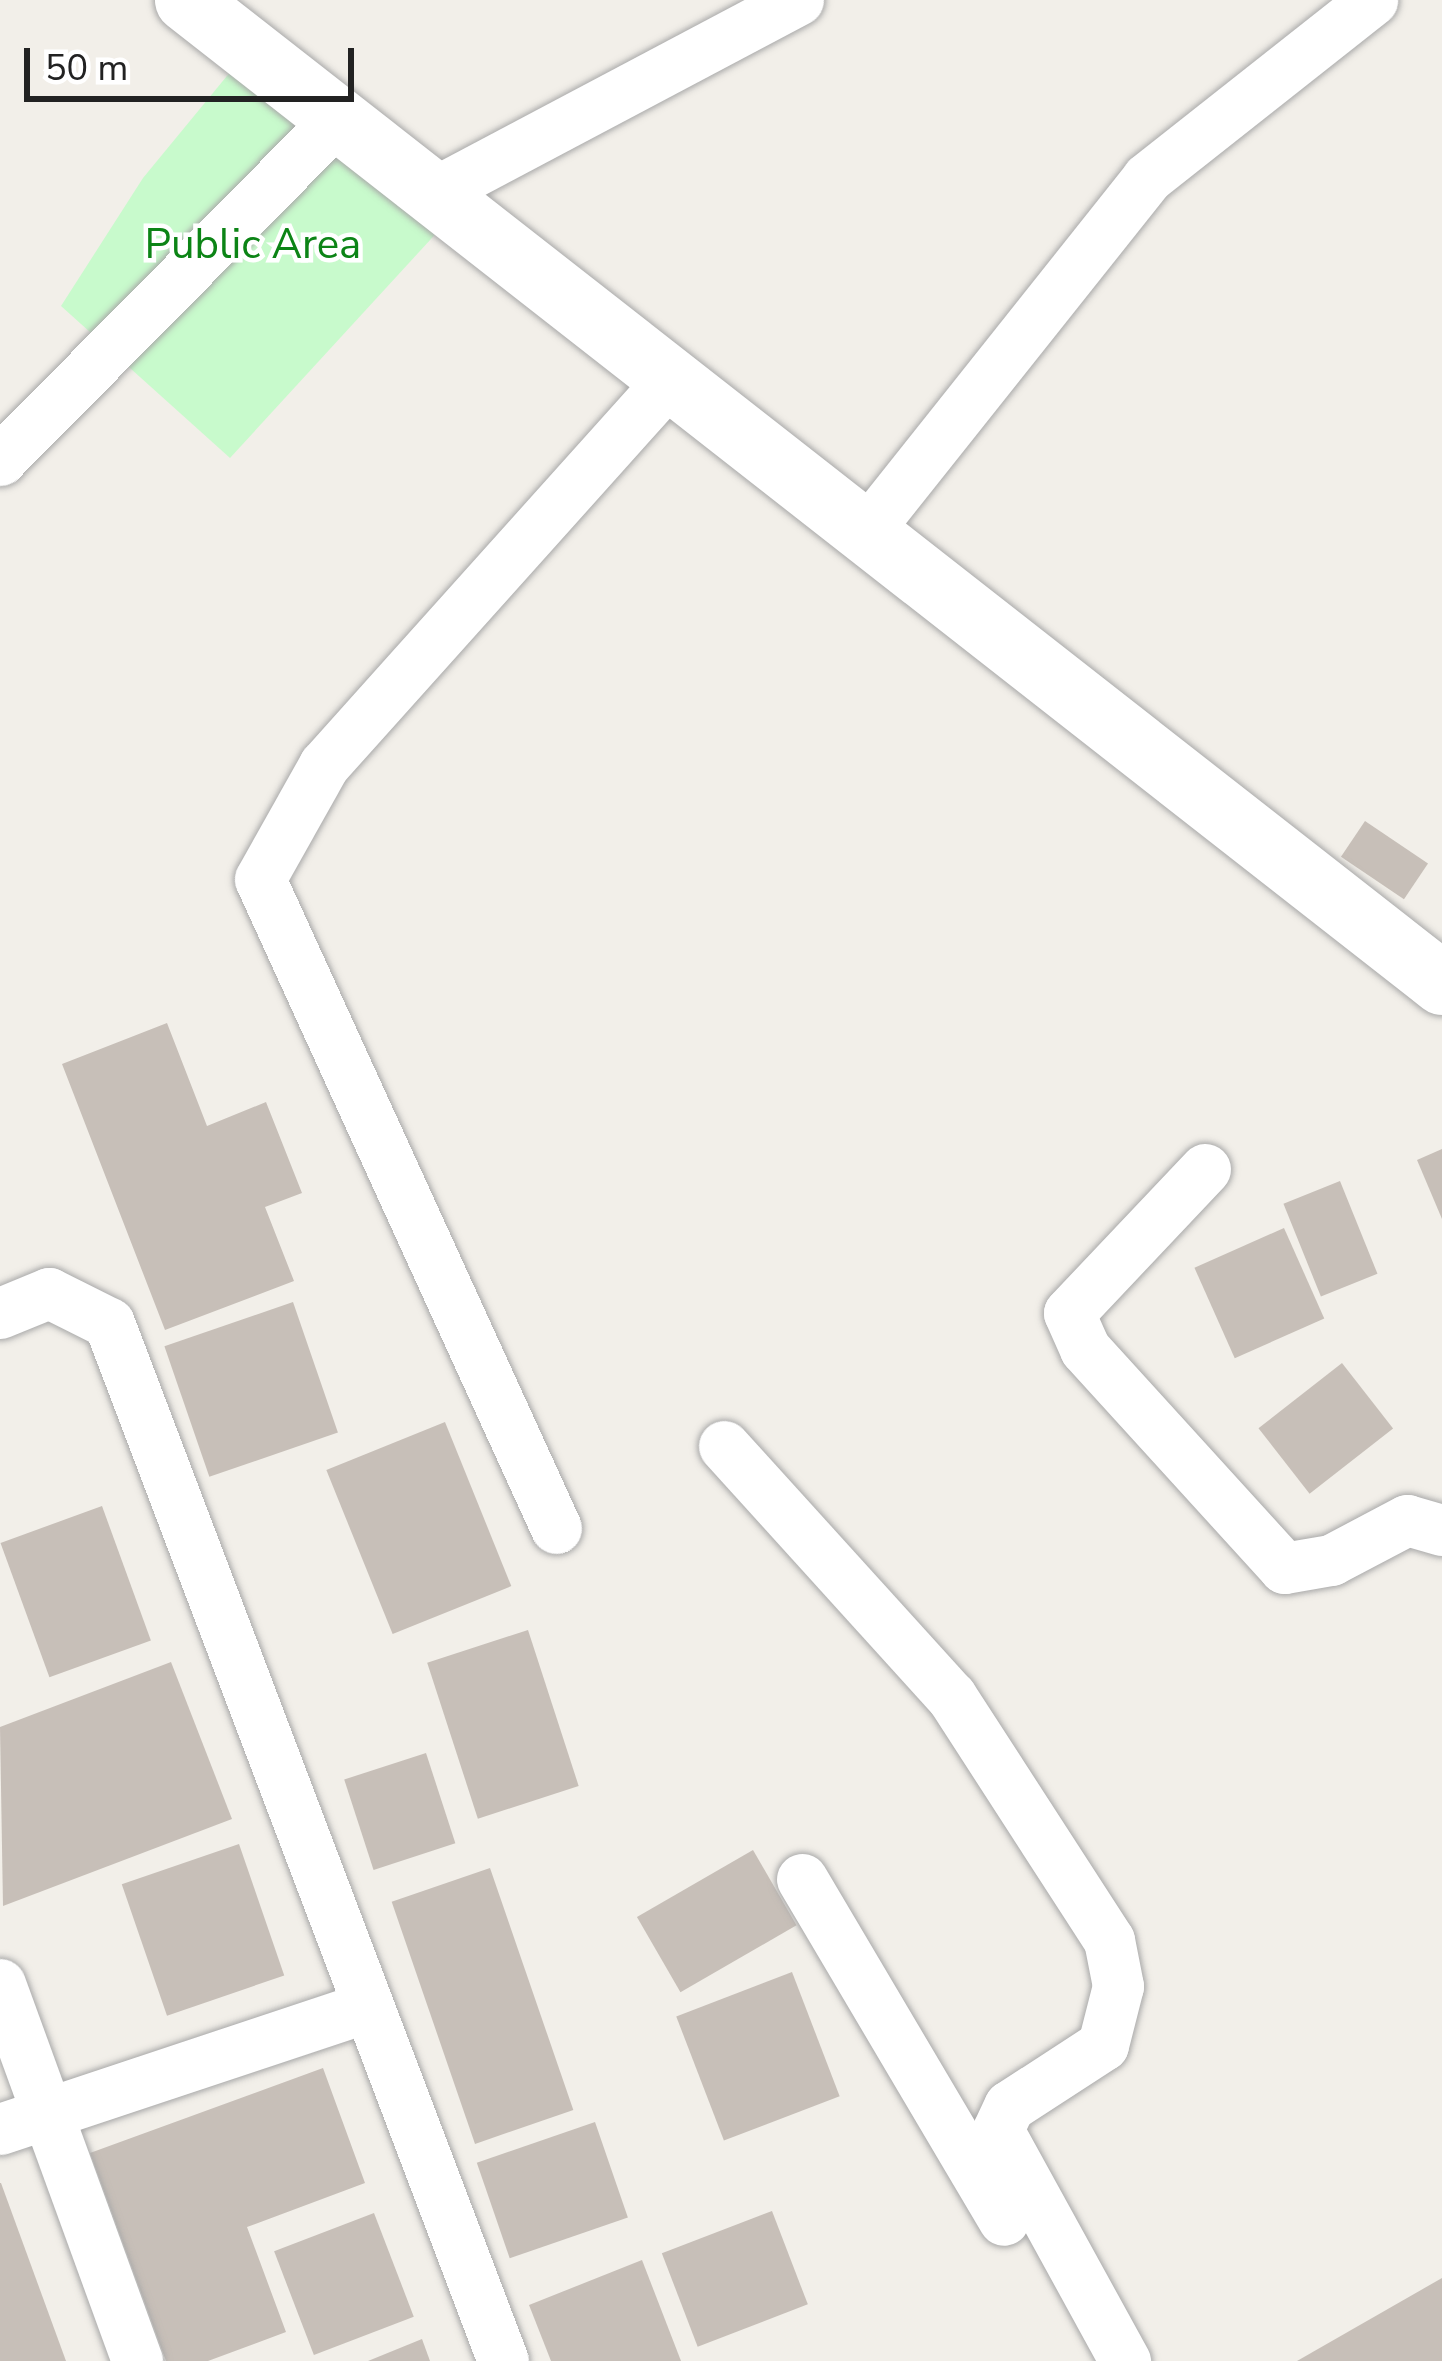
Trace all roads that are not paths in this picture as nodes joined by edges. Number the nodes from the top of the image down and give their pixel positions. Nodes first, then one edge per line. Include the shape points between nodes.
1 (186, 0) edge
2 (795, 0) edge
3 (1372, 0) edge
4 (338, 118) junction
5 (433, 194) junction
6 (672, 377) junction
7 (0, 460) edge
8 (869, 528) junction
9 (1442, 983) edge
10 (1204, 1169) dead end
11 (0, 1313) edge
12 (724, 1446) dead end
13 (556, 1528) dead end
14 (1442, 1530) edge
15 (802, 1879) dead end
16 (0, 1984) edge
17 (362, 2008) junction
18 (23, 2121) edge
19 (137, 2361) edge
20 (503, 2361) edge
21 (1084, 2361) edge
22 (1125, 2361) edge

1 - 4 street
2 - 5 street
3 - 8 street via 1147,178
4 - 5 street
4 - 7 street
5 - 6 street
6 - 8 street
6 - 13 street via 324,765 260,879
8 - 9 street
10 - 14 street via 1069,1313 1085,1349 1284,1568 1331,1560 1407,1520
11 - 17 street via 49,1293 109,1324 316,1848
12 - 22 street via 951,1696 1109,1940 1118,1986 1102,2045 1009,2106 998,2130
15 - 21 street
16 - 18 street
17 - 18 street
17 - 20 street
18 - 19 street

